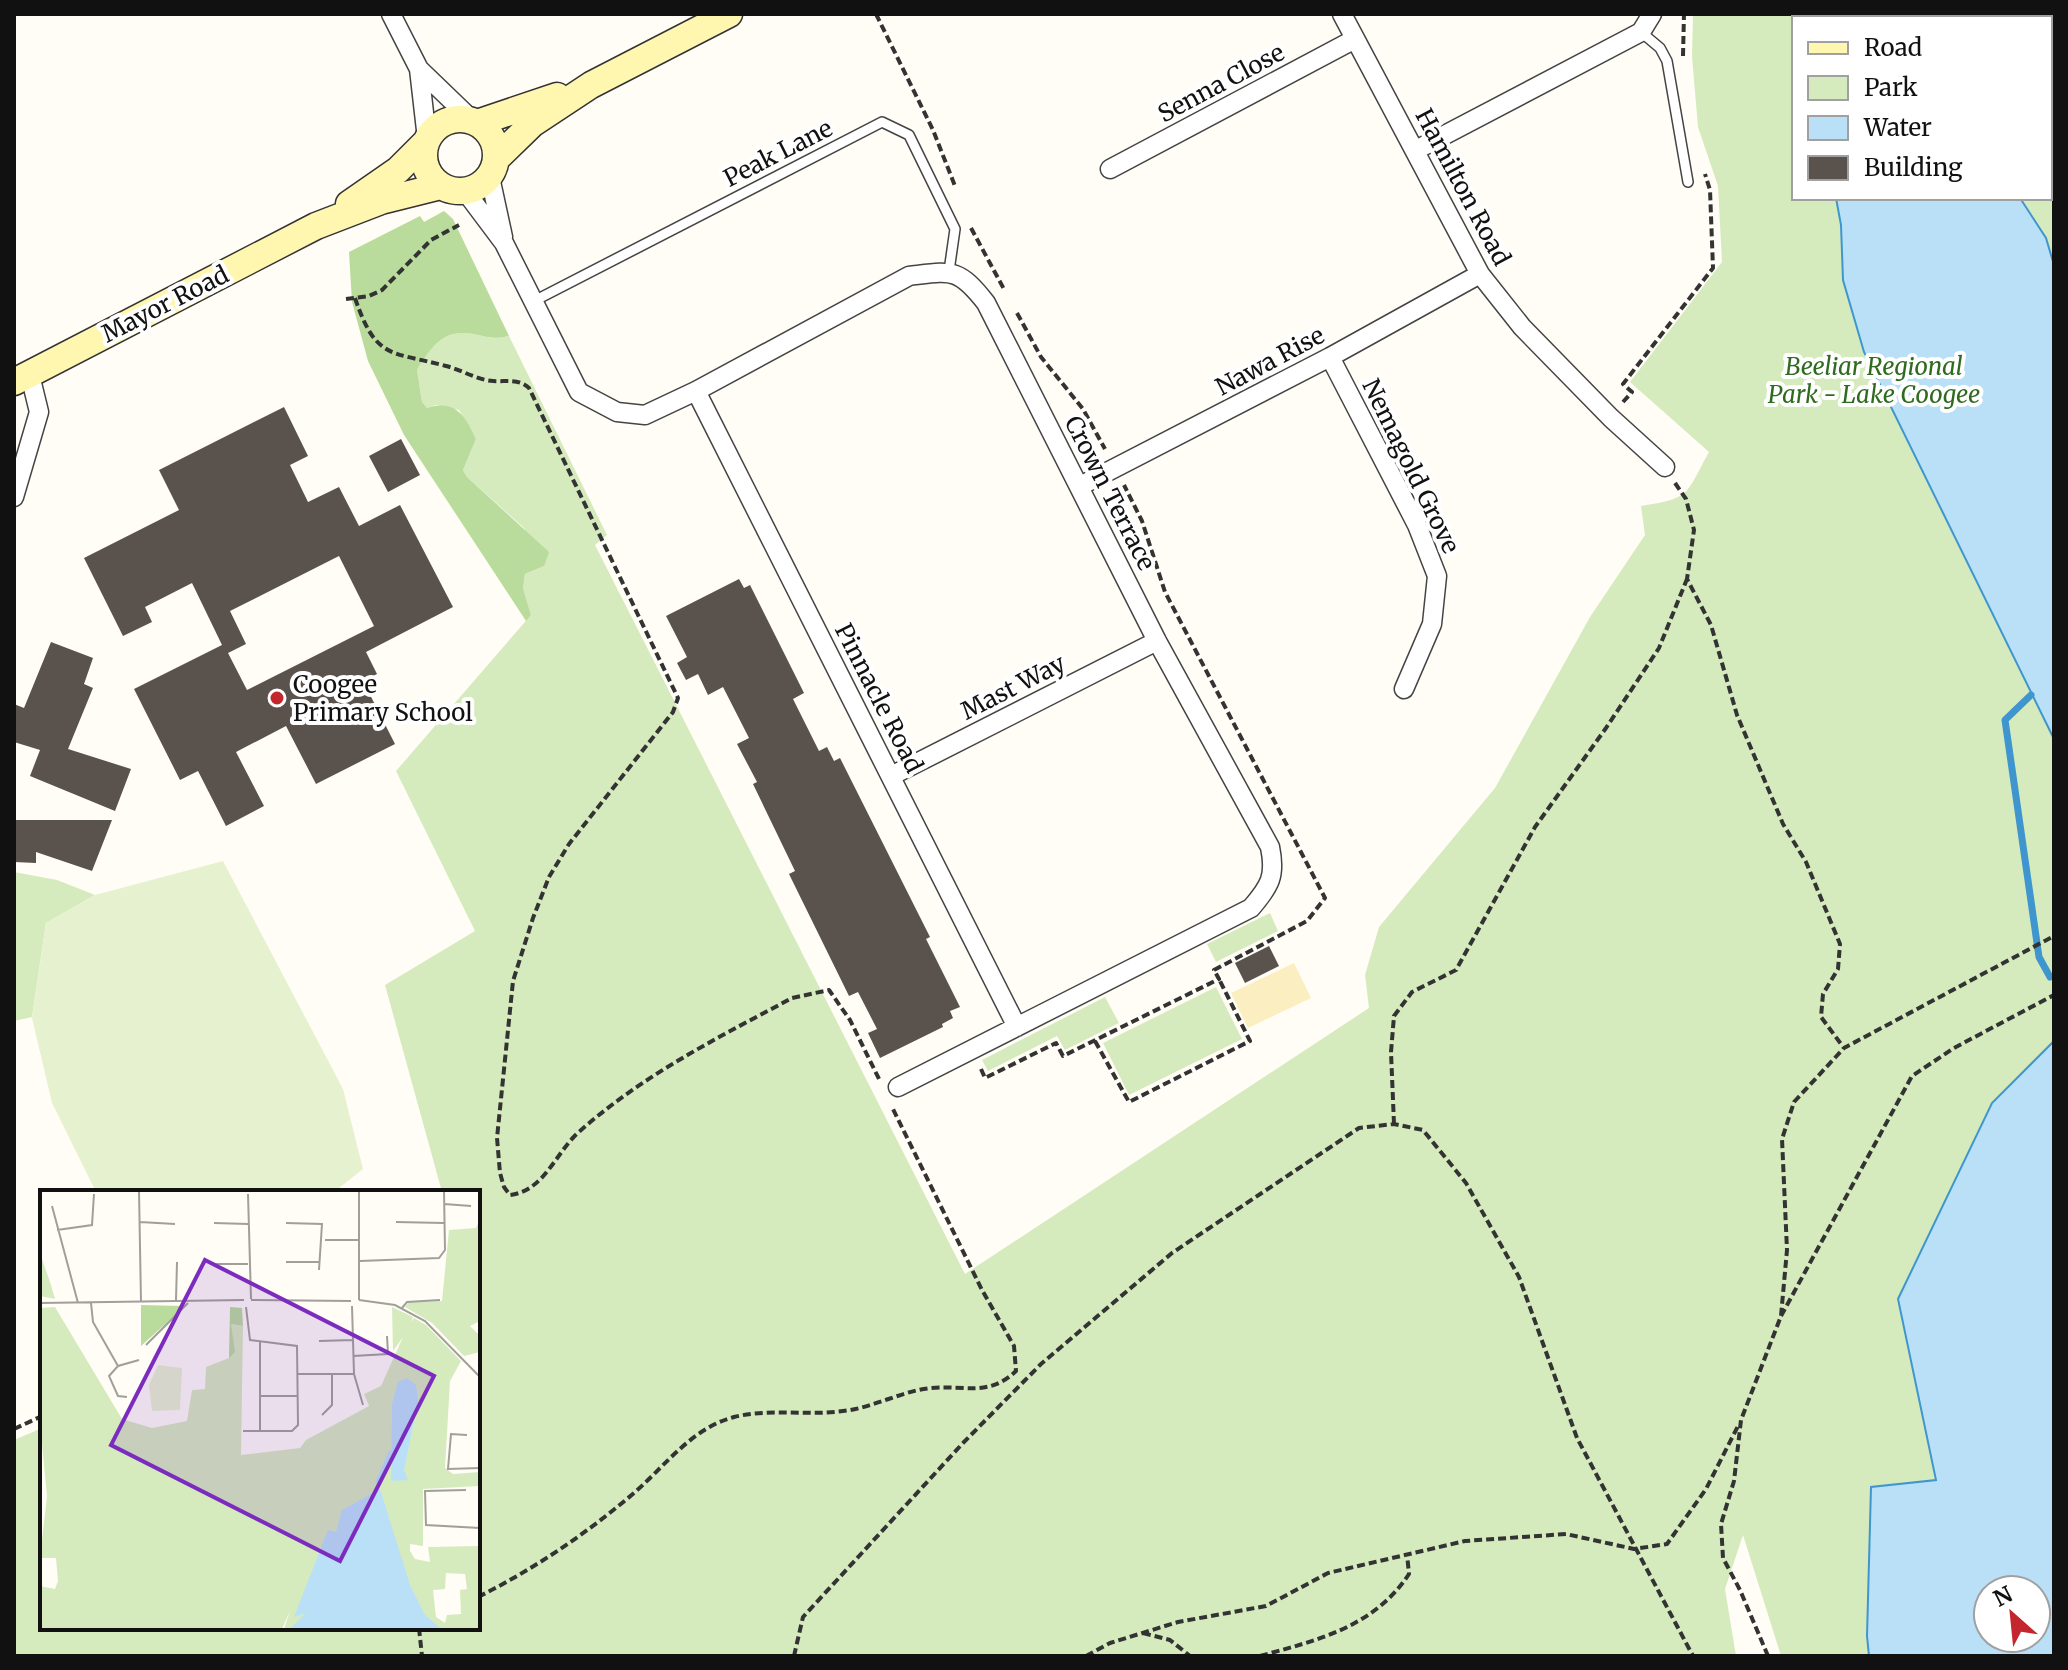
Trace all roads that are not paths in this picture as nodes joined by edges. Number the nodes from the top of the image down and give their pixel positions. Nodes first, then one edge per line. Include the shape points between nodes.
1 (391, 14) edge
2 (729, 14) edge
3 (1342, 14) edge
4 (1652, 14) edge
5 (1641, 32) junction
6 (1355, 39) junction
7 (419, 69) junction
8 (591, 85) junction
9 (475, 122) junction
10 (426, 141) junction
11 (1416, 150) junction
12 (493, 168) junction
13 (1110, 169) dead end
14 (1688, 182) dead end
15 (453, 189) junction
16 (316, 226) junction
17 (504, 243) junction
18 (949, 271) junction
19 (1480, 274) junction
20 (534, 301) junction
21 (1330, 357) junction
22 (22, 378) edge
23 (696, 391) junction
24 (1665, 467) road end
25 (1080, 486) junction
26 (14, 497) edge
27 (1157, 641) junction
28 (1404, 689) dead end
29 (891, 776) junction
30 (1017, 1027) junction
31 (891, 1089) road end

1 - 7 street
2 - 8 main road
3 - 6 street, Hamilton Road
4 - 5 street
5 - 11 street
5 - 14 lane via 1667,61
6 - 11 street, Hamilton Road
6 - 13 street, Senna Close
7 - 9 street
7 - 10 street
8 - 9 main road
8 - 12 main road via 532,124
9 - 10 main road via 455,119 439,125
9 - 12 main road via 493,138
10 - 15 main road via 423,159 429,175
10 - 16 main road, Mayor Road via 398,170
11 - 19 street, Hamilton Road
12 - 15 main road via 479,187
12 - 17 street
15 - 16 main road, Mayor Road via 381,201
15 - 17 street
16 - 22 main road, Mayor Road
17 - 20 street
18 - 20 lane, Peak Lane via 955,229 909,135 882,122
18 - 23 street via 909,276
18 - 25 street, Crown Terrace via 969,282 986,303
19 - 21 street, Nawa Rise
19 - 24 street, Hamilton Road via 1522,327
20 - 23 street via 579,392 617,412 645,415
21 - 25 street, Nawa Rise
21 - 28 street, Nemagold Grove via 1417,525 1437,576 1432,624
22 - 26 street via 39,412
23 - 29 street, Pinnacle Road
25 - 27 street, Crown Terrace
27 - 29 street, Mast Way
27 - 30 street, Crown Terrace via 1270,847 1274,866 1268,888 1251,908
29 - 30 street, Pinnacle Road
30 - 31 street, Crown Terrace

